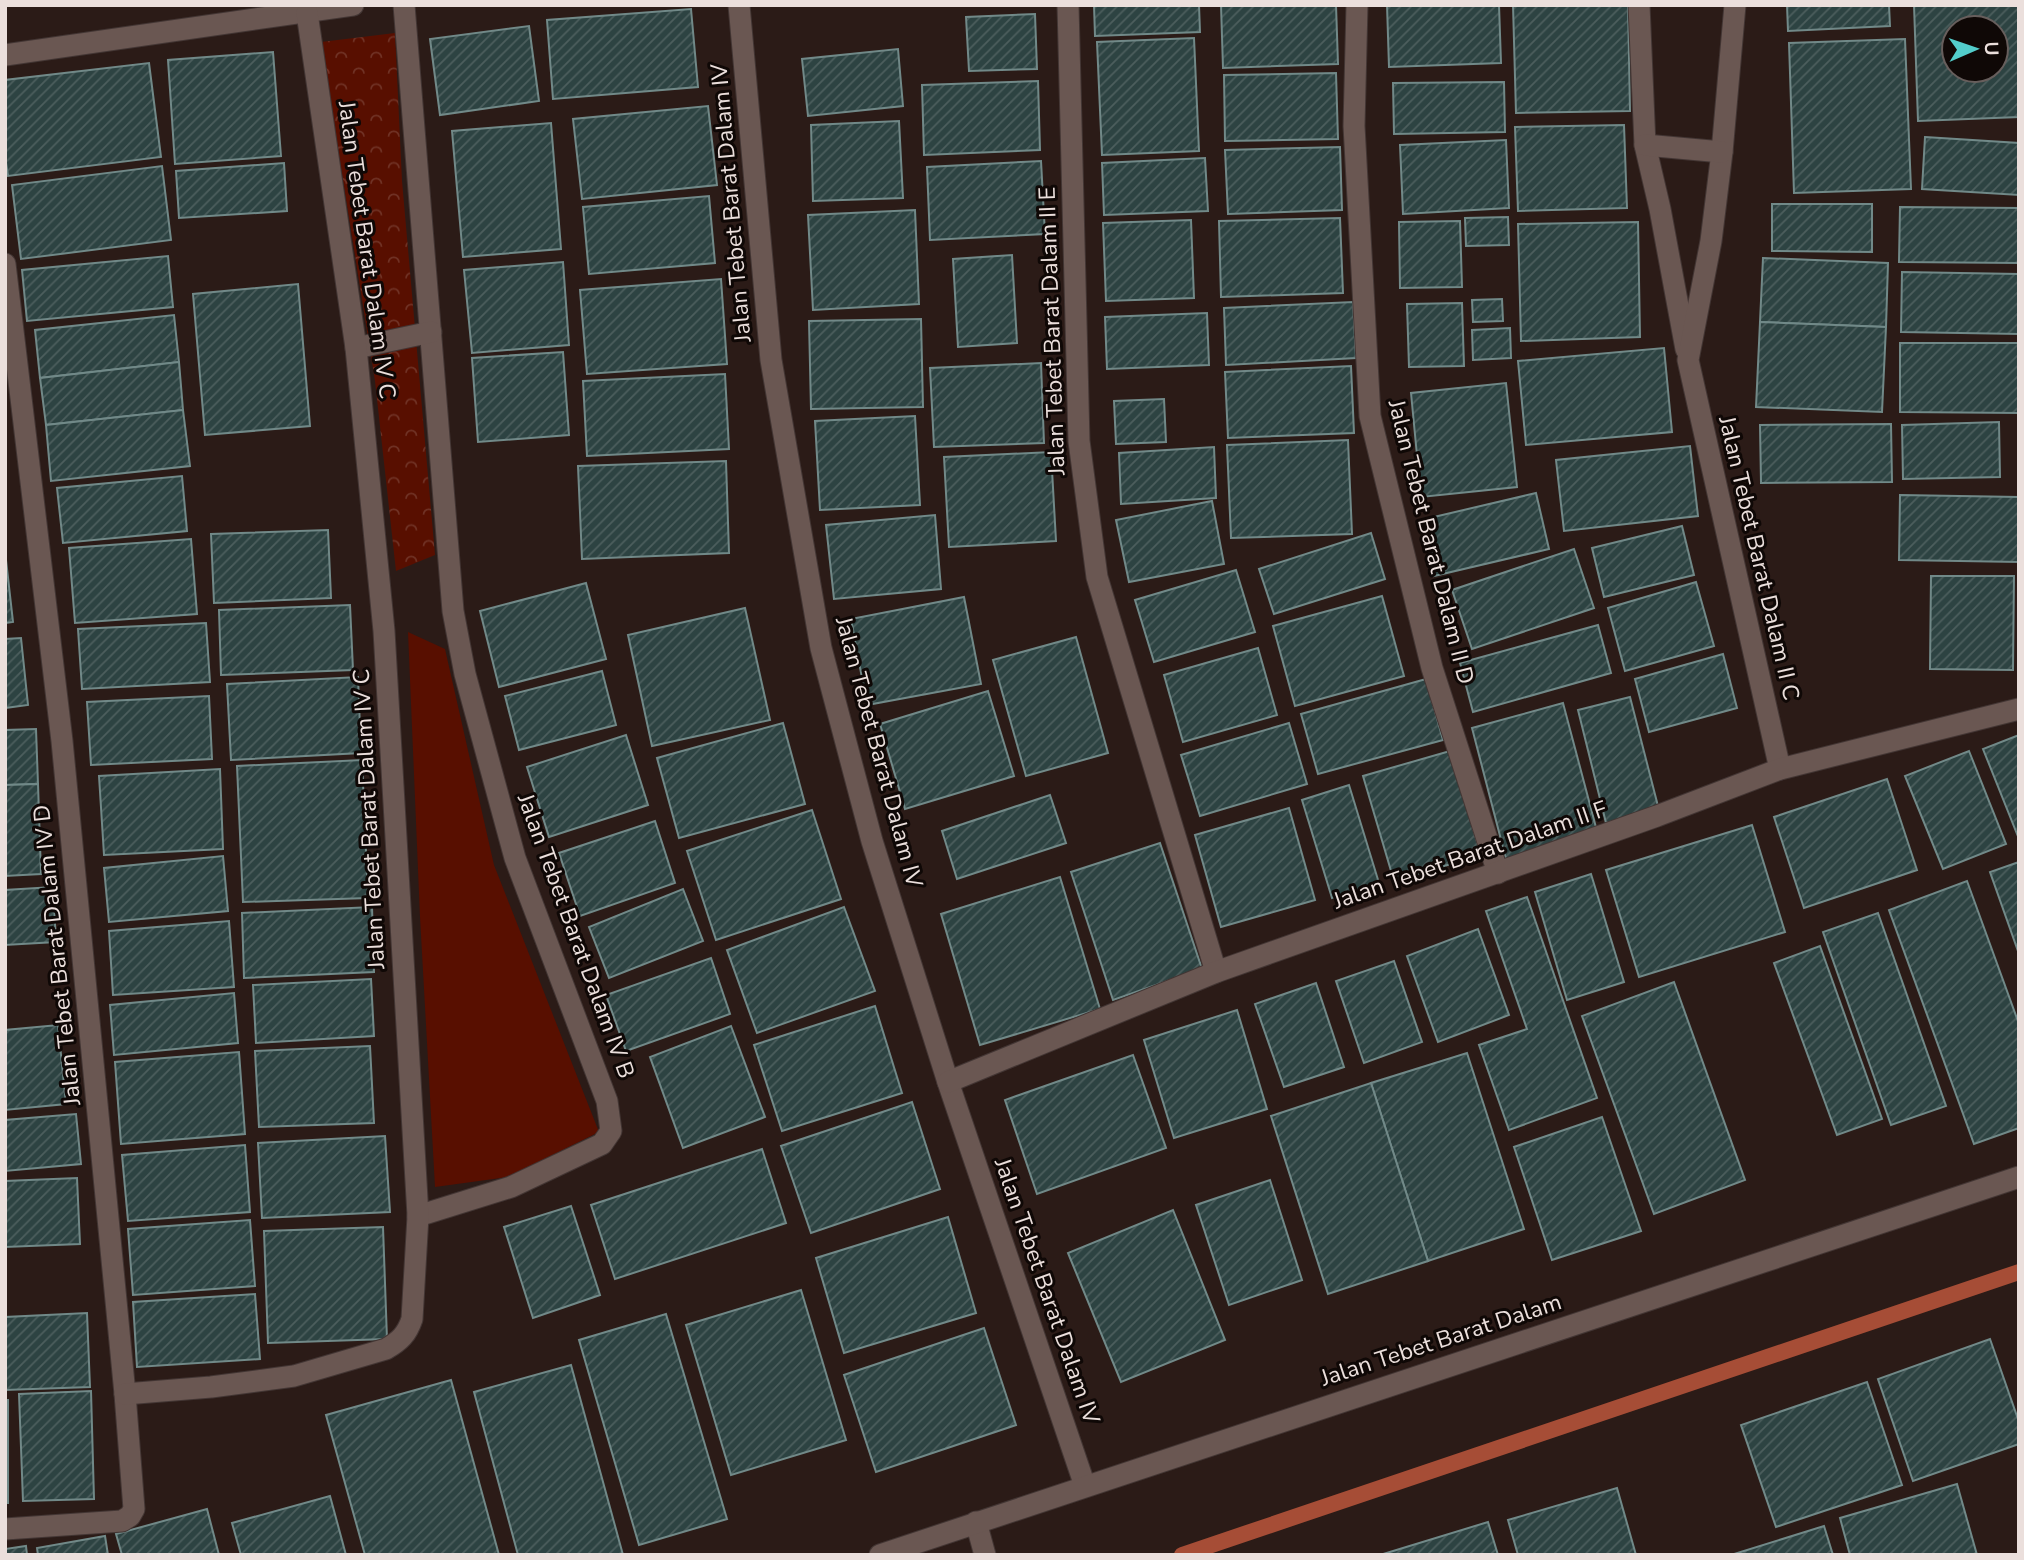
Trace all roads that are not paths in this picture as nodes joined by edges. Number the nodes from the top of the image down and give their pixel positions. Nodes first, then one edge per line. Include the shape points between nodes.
1 (353, 5) edge
2 (404, 5) edge
3 (739, 5) edge
4 (1068, 5) edge
5 (1357, 5) edge
6 (1639, 5) edge
7 (1735, 5) edge
8 (307, 13) junction
9 (5, 55) edge
10 (1645, 145) junction
11 (1722, 152) junction
12 (5, 264) edge
13 (431, 332) junction
14 (356, 348) junction
15 (1688, 360) junction
16 (2019, 709) edge
17 (1780, 769) junction
18 (1498, 873) junction
19 (1216, 972) junction
20 (948, 1082) junction
21 (2019, 1177) edge
22 (418, 1216) junction
23 (125, 1394) junction
24 (1085, 1486) junction
25 (976, 1522) junction
26 (5, 1529) edge
27 (880, 1555) edge
28 (985, 1555) edge

1 - 8 street
2 - 13 street, Jalan Tebet Barat Dalam IV B
3 - 20 street, Jalan Tebet Barat Dalam IV via 771,360 821,648 872,841
4 - 19 street, Jalan Tebet Barat Dalam II E via 1079,441 1097,577
5 - 18 street, Jalan Tebet Barat Dalam II D via 1354,126 1370,416 1432,668
6 - 10 street, Jalan Tebet Barat Dalam II C
7 - 11 street, Jalan Tebet Barat Dalam II C
8 - 9 street
8 - 14 street, Jalan Tebet Barat Dalam IV C
10 - 11 street
10 - 15 street, Jalan Tebet Barat Dalam II C
11 - 15 street, Jalan Tebet Barat Dalam II C via 1711,241
12 - 23 street, Jalan Tebet Barat Dalam IV D via 62,741
13 - 14 street
13 - 22 street, Jalan Tebet Barat Dalam IV B via 453,611 464,674 515,858 607,1101 611,1131 602,1144 511,1187
14 - 22 street, Jalan Tebet Barat Dalam IV C via 384,631
15 - 17 street, Jalan Tebet Barat Dalam II C
16 - 17 street, Jalan Tebet Barat Dalam II F
17 - 18 street, Jalan Tebet Barat Dalam II F
18 - 19 street, Jalan Tebet Barat Dalam II F
19 - 20 street, Jalan Tebet Barat Dalam II F
20 - 24 street, Jalan Tebet Barat Dalam IV
21 - 24 street, Jalan Tebet Barat Dalam
22 - 23 street, Jalan Tebet Barat Dalam IV C via 412,1318 408,1331 386,1349 294,1376
23 - 26 street, Jalan Tebet Barat Dalam IV D via 131,1516 121,1521
24 - 25 street, Jalan Tebet Barat Dalam
25 - 27 street, Jalan Tebet Barat Dalam
25 - 28 street

